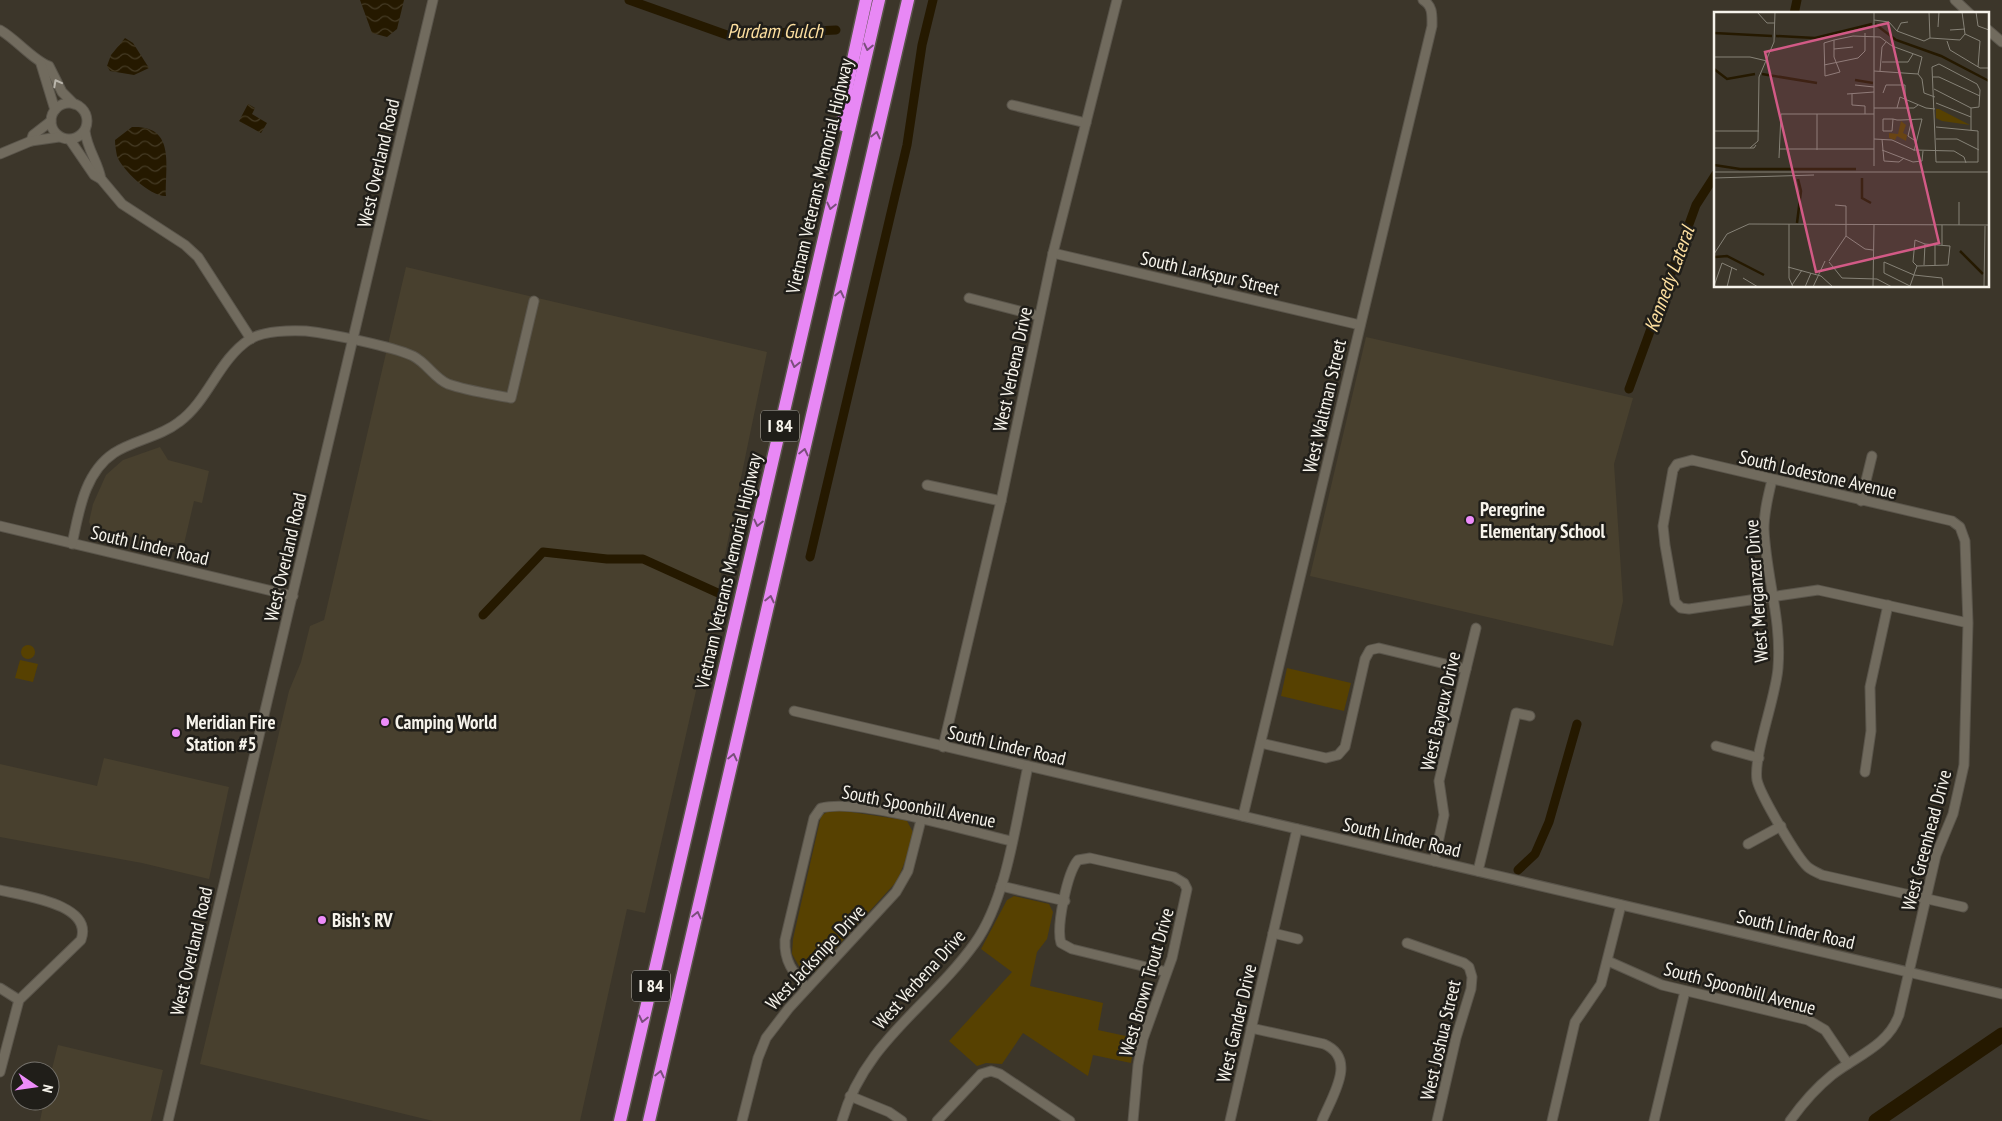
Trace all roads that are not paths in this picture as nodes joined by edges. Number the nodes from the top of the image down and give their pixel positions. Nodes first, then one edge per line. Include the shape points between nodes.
1 (433, 0) edge
2 (866, 0) edge
3 (879, 0) edge
4 (908, 0) edge
5 (1117, 0) edge
6 (1955, 0) edge
7 (1426, 2) edge
8 (1968, 12) edge
9 (0, 30) edge
10 (1990, 32) edge
11 (2002, 42) edge
12 (41, 64) junction
13 (74, 104) junction
14 (1012, 105) dead end
15 (55, 110) junction
16 (51, 121) junction
17 (1086, 123) junction
18 (85, 131) junction
19 (59, 137) junction
20 (70, 140) junction
21 (30, 141) junction
22 (0, 154) edge
23 (101, 180) junction
24 (836, 183) junction
25 (1053, 253) junction
26 (969, 298) dead end
27 (534, 301) dead end
28 (1039, 316) junction
29 (1360, 325) junction
30 (251, 339) junction
31 (353, 341) junction
32 (1872, 456) dead end
33 (1772, 480) junction
34 (927, 485) dead end
35 (1001, 501) junction
36 (1862, 501) junction
37 (1952, 521) joint
38 (0, 526) edge
39 (72, 544) junction
40 (293, 596) junction
41 (1774, 596) junction
42 (1888, 605) junction
43 (1968, 624) junction
44 (1476, 628) dead end
45 (1466, 669) junction
46 (794, 712) dead end
47 (1530, 716) dead end
48 (1261, 743) junction
49 (1716, 746) dead end
50 (943, 747) junction
51 (1759, 758) junction
52 (1028, 766) junction
53 (1864, 772) dead end
54 (1244, 816) junction
55 (921, 820) junction
56 (1781, 826) junction
57 (1297, 829) junction
58 (1011, 841) junction
59 (1748, 844) dead end
60 (1434, 861) junction
61 (1478, 871) junction
62 (1001, 886) junction
63 (0, 890) edge
64 (1926, 899) junction
65 (1065, 901) junction
66 (1621, 905) junction
67 (1963, 908) dead end
68 (1273, 933) junction
69 (1298, 939) dead end
70 (1407, 943) dead end
71 (1608, 961) junction
72 (1167, 972) junction
73 (1909, 972) junction
74 (0, 988) edge
75 (807, 988) junction
76 (1685, 991) junction
77 (2002, 994) edge
78 (19, 1000) junction
79 (1251, 1028) junction
80 (1848, 1064) junction
81 (0, 1072) edge
82 (850, 1096) junction
83 (168, 1121) edge
84 (620, 1121) edge
85 (649, 1121) edge
86 (742, 1121) edge
87 (842, 1121) edge
88 (902, 1121) edge
89 (937, 1121) edge
90 (1070, 1121) edge
91 (1133, 1121) edge
92 (1230, 1121) edge
93 (1322, 1121) edge
94 (1437, 1121) edge
95 (1552, 1121) edge
96 (1654, 1121) edge
97 (1790, 1121) edge

1 - 31 street, West Overland Road
2 - 24 highway via 847,87
3 -> 24 highway, Vietnam Veterans Memorial Highway / I 84
85 -> 4 highway, I 84
5 - 17 street, West Verbena Drive
6 - 8 street
7 - 29 street, West Waltman Street via 1433,13 1432,26
9 - 12 street
10 - 11 street
13 -> 12 street via 62,92 48,66
12 - 15 street
13 - 15 street via 64,104
13 - 18 street via 86,115
14 - 17 street
15 - 16 street
16 - 19 street
16 - 21 street
17 - 25 street, West Verbena Drive
18 - 20 street
18 - 23 street via 87,146
19 - 20 street
19 - 21 street
20 - 23 street
21 - 22 street
23 - 30 street via 122,204 185,244 198,257
24 -> 84 highway, Vietnam Veterans Memorial Highway / I 84
25 - 28 street, West Verbena Drive
25 - 29 street, South Larkspur Street
26 - 28 street
27 - 31 street via 511,398 450,385 415,357
28 - 35 street, West Verbena Drive
29 - 48 street, West Waltman Street
30 - 31 street via 274,332 305,331
30 - 39 street via 232,356 190,414 177,424 114,454 96,471 83,497
31 - 40 street, West Overland Road
32 - 36 street
33 - 36 street, South Lodestone Avenue
33 - 41 street, West Merganzer Drive via 1764,529
33 - 41 street, South Lodestone Avenue via 1692,460 1677,464 1673,470 1663,526 1675,602 1681,608
34 - 35 street
35 - 50 street, West Verbena Drive
36 - 37 street, South Lodestone Avenue
37 - 43 street, West Greenhead Drive via 1960,527 1965,541
38 - 39 street, South Linder Road
39 - 40 street, South Linder Road
40 - 83 street, West Overland Road
41 - 42 street via 1818,590
41 - 51 street, West Merganzer Drive via 1779,637 1778,670
42 - 43 street
42 - 53 street via 1870,687 1871,731
43 - 64 street, West Greenhead Drive via 1962,779 1954,814 1936,855
44 - 45 street, West Bayeux Drive
45 - 48 street via 1379,648 1370,650 1365,659 1345,747 1338,756 1326,758
45 - 60 street, West Bayeux Drive via 1439,781 1444,815
46 - 50 street, South Linder Road
47 - 61 street via 1516,712
48 - 54 street, West Waltman Street
49 - 51 street
50 - 52 street, South Linder Road
51 - 56 street, West Merganzer Drive via 1757,779
52 - 54 street, South Linder Road
52 - 58 street, West Verbena Drive
54 - 57 street, South Linder Road
55 - 58 street, South Spoonbill Avenue
55 - 75 street, West Jacksnipe Drive via 908,871 896,892
55 - 75 street, South Spoonbill Avenue via 832,805 821,808 814,818 785,940 788,966
56 - 59 street
56 - 64 street, West Merganzer Drive via 1808,868 1822,875
57 - 60 street, South Linder Road
57 - 68 street, West Gander Drive
58 - 62 street, West Verbena Drive
60 - 61 street, South Linder Road
61 - 66 street, South Linder Road
62 - 65 street
62 - 82 street, West Verbena Drive via 990,917 975,943 875,1053
63 - 78 street via 52,902 81,920 84,932 81,940
64 - 67 street, West Merganzer Drive
64 - 73 street, West Greenhead Drive
65 - 72 street via 1058,930 1061,943 1072,949
65 - 72 street, West Brown Trout Drive via 1078,860 1090,858 1174,877 1184,883 1187,895
66 - 71 street
66 - 73 street, South Linder Road
68 - 69 street
68 - 79 street, West Gander Drive
70 - 94 street, West Joshua Street via 1458,960 1469,967 1472,978
71 - 76 street, South Spoonbill Avenue via 1653,982
71 - 95 street via 1601,984 1575,1022
72 - 91 street, West Brown Trout Drive via 1143,1039
73 - 77 street, South Linder Road
73 - 80 street, West Greenhead Drive via 1899,1015 1891,1032
74 - 78 street
75 - 86 street, West Jacksnipe Drive via 766,1038
76 - 80 street, South Spoonbill Avenue via 1808,1020 1825,1030
76 - 96 street
78 - 81 street
79 - 92 street, West Gander Drive
79 - 93 street via 1324,1044 1340,1055 1341,1075
80 - 97 street, West Greenhead Drive via 1818,1087
82 - 87 street, West Verbena Drive
82 - 88 street
89 - 90 street via 981,1074 991,1071

